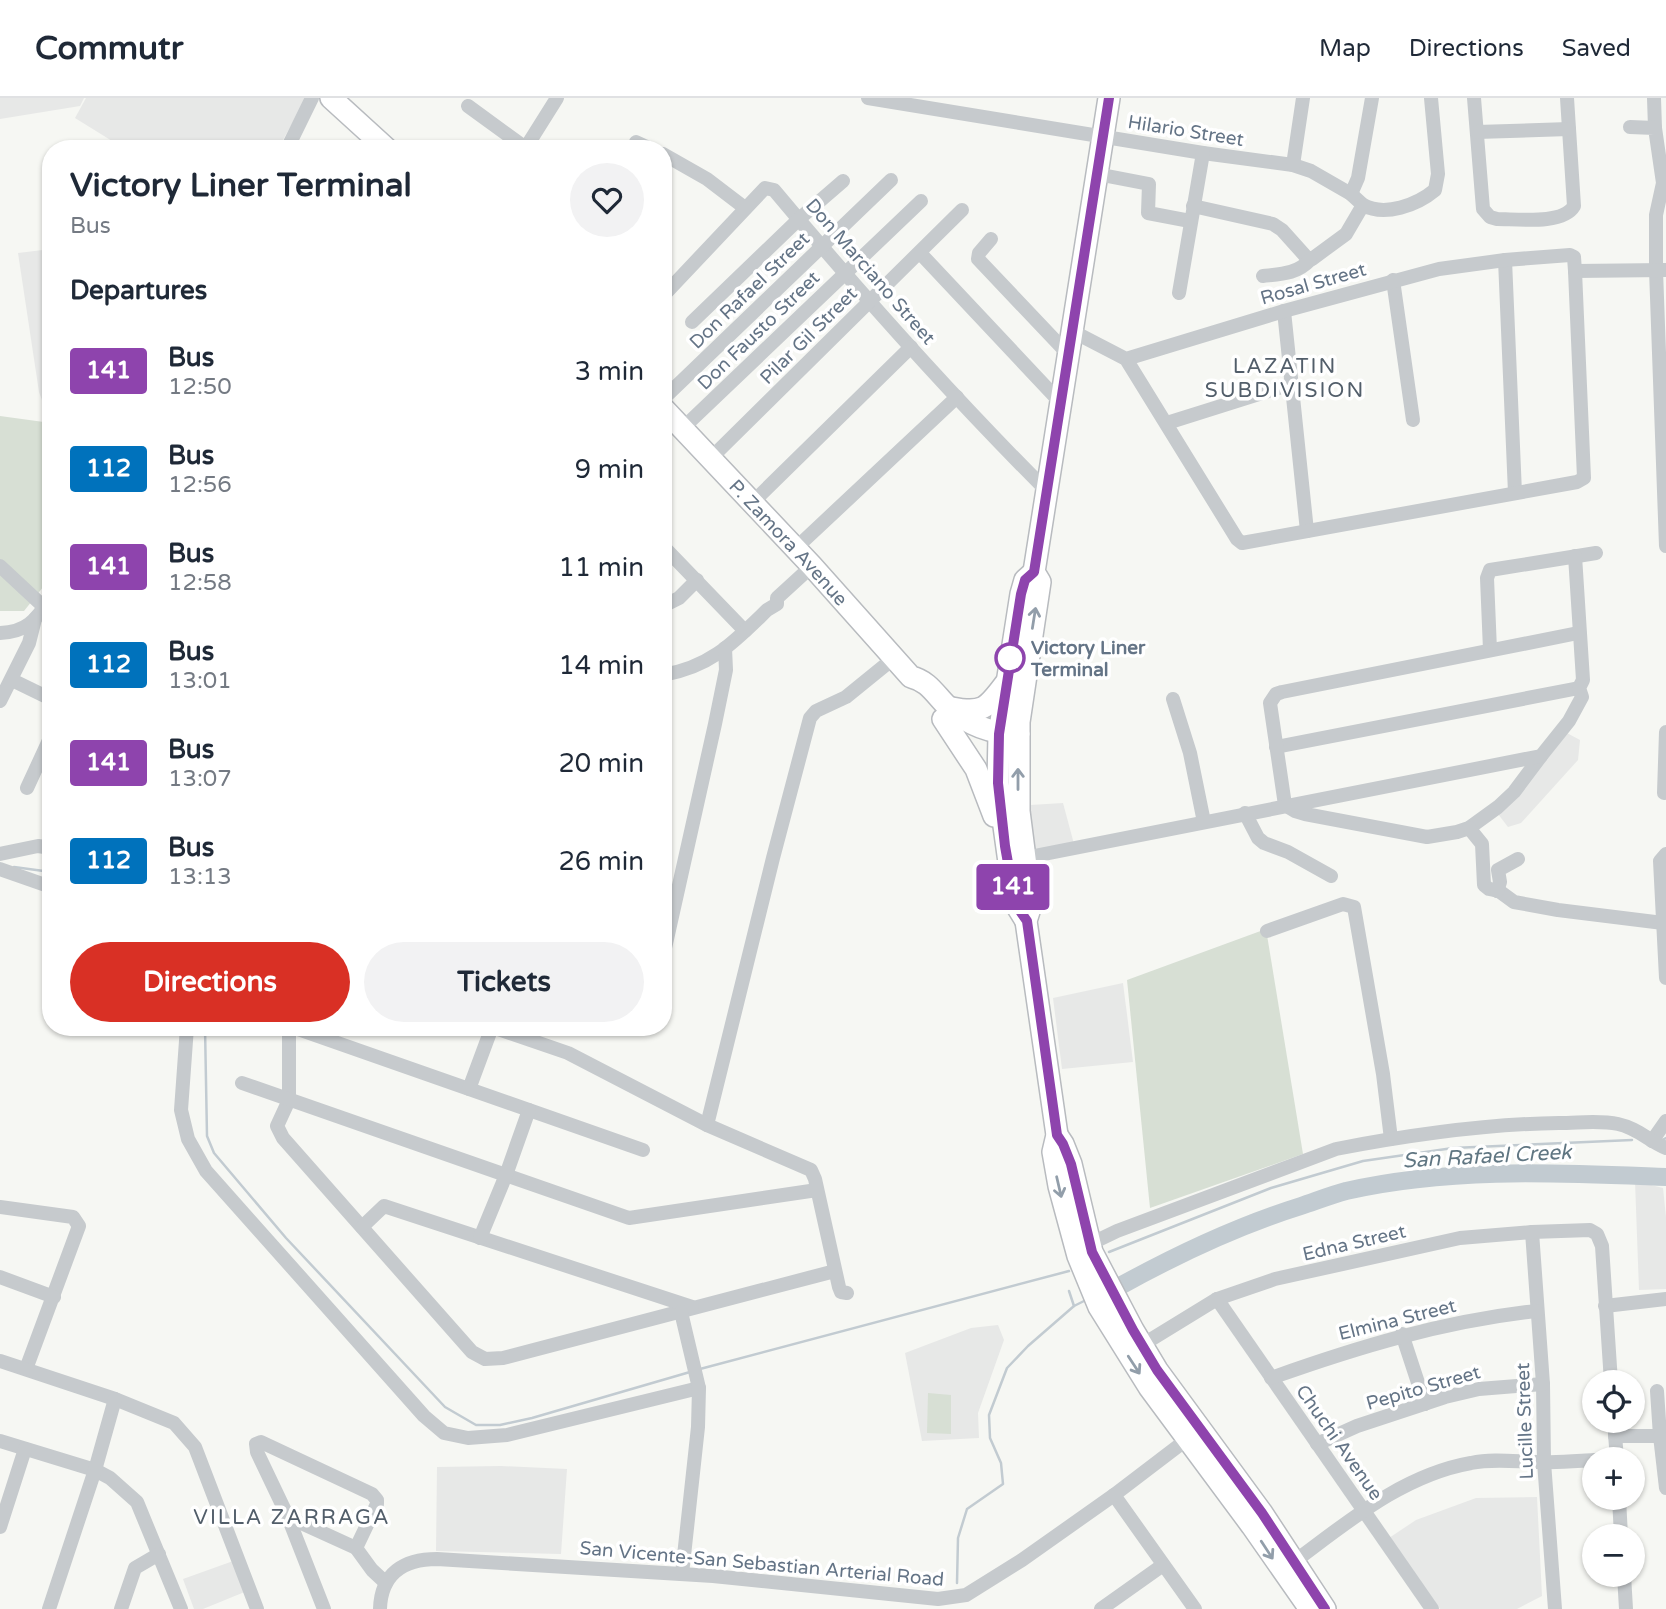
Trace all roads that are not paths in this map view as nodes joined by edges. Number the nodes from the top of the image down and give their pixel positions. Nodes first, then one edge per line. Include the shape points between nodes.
1 (312, 98) edge
2 (331, 98) edge
3 (557, 98) edge
4 (868, 98) edge
5 (1109, 98) edge
6 (1303, 98) edge
7 (1372, 98) edge
8 (1431, 98) edge
9 (1474, 98) edge
10 (1567, 98) edge
11 (1654, 98) edge
12 (918, 102) edge
13 (468, 106) dead end
14 (1630, 127) dead end
15 (1655, 128) junction
16 (1569, 129) junction
17 (1477, 132) junction
18 (1103, 137) junction
19 (292, 140) edge
20 (377, 140) edge
21 (514, 140) edge
22 (530, 140) edge
23 (1203, 153) junction
24 (672, 159) edge
25 (1293, 164) junction
26 (1097, 174) junction
27 (891, 180) dead end
28 (843, 181) dead end
29 (1351, 194) junction
30 (921, 201) dead end
31 (1363, 205) junction
32 (745, 208) junction
33 (962, 209) dead end
34 (1191, 214) junction
35 (799, 219) junction
36 (990, 239) dead end
37 (823, 246) junction
38 (920, 253) junction
39 (1310, 260) junction
40 (1505, 260) junction
41 (1575, 264) junction
42 (1661, 270) edge
43 (845, 273) junction
44 (1263, 276) dead end
45 (1393, 280) junction
46 (672, 286) edge
47 (1178, 293) dead end
48 (870, 300) junction
49 (1284, 311) junction
50 (692, 322) dead end
51 (1072, 331) junction
52 (911, 347) junction
53 (1068, 354) junction
54 (1126, 359) junction
55 (1291, 384) junction
56 (672, 390) edge
57 (957, 397) junction
58 (1060, 402) junction
59 (672, 417) edge
60 (1413, 420) dead end
61 (1167, 423) junction
62 (683, 428) junction
63 (710, 458) junction
64 (1047, 491) junction
65 (1515, 492) junction
66 (753, 502) junction
67 (1307, 531) junction
68 (1666, 546) edge
69 (796, 548) junction
70 (1595, 553) dead end
71 (672, 555) edge
72 (1575, 556) junction
73 (0, 566) edge
74 (812, 566) junction
75 (1034, 572) junction
76 (697, 580) junction
77 (672, 601) edge
78 (42, 608) edge
79 (42, 614) edge
80 (42, 617) edge
81 (745, 631) junction
82 (0, 633) edge
83 (1578, 633) junction
84 (725, 648) junction
85 (1490, 650) junction
86 (894, 658) junction
87 (672, 674) edge
88 (12, 680) junction
89 (1006, 682) junction
90 (1579, 688) junction
91 (42, 695) edge
92 (1173, 699) dead end
93 (0, 701) edge
94 (945, 713) junction
95 (1666, 732) edge
96 (1008, 740) junction
97 (1276, 747) junction
98 (1541, 755) junction
99 (42, 756) edge
100 (27, 788) dead end
101 (1664, 793) dead end
102 (1285, 805) junction
103 (1245, 813) junction
104 (1204, 822) junction
105 (1469, 828) junction
106 (1005, 846) junction
107 (42, 847) edge
108 (0, 854) edge
109 (1666, 854) edge
110 (1024, 858) junction
111 (1518, 859) dead end
112 (0, 869) edge
113 (1331, 876) dead end
114 (42, 884) edge
115 (1497, 891) junction
116 (672, 917) edge
117 (1027, 921) junction
118 (1663, 923) junction
119 (1267, 931) dead end
120 (1666, 977) edge
121 (186, 1036) edge
122 (290, 1036) edge
123 (316, 1036) edge
124 (489, 1036) edge
125 (518, 1036) edge
126 (242, 1083) dead end
127 (469, 1089) junction
128 (289, 1100) junction
129 (529, 1110) junction
130 (1666, 1121) edge
131 (707, 1125) junction
132 (1057, 1135) junction
133 (1391, 1139) junction
134 (1659, 1145) edge
135 (643, 1150) dead end
136 (506, 1175) junction
137 (817, 1190) junction
138 (0, 1207) edge
139 (362, 1227) junction
140 (1532, 1232) junction
141 (480, 1238) junction
142 (1090, 1244) junction
143 (835, 1271) junction
144 (0, 1277) edge
145 (847, 1293) dead end
146 (54, 1297) junction
147 (1217, 1299) junction
148 (1666, 1299) edge
149 (1605, 1306) junction
150 (686, 1310) junction
151 (1536, 1311) junction
152 (1402, 1334) junction
153 (1142, 1345) junction
154 (0, 1361) edge
155 (26, 1369) junction
156 (1610, 1370) edge
157 (1271, 1378) junction
158 (1543, 1384) junction
159 (698, 1385) junction
160 (1657, 1391) dead end
161 (115, 1399) junction
162 (1425, 1404) junction
163 (1640, 1433) edge
164 (1194, 1434) junction
165 (1660, 1436) junction
166 (0, 1441) edge
167 (1317, 1444) junction
168 (25, 1449) junction
169 (1582, 1461) edge
170 (1544, 1462) junction
171 (95, 1470) junction
172 (1666, 1488) edge
173 (1114, 1495) junction
174 (1365, 1510) junction
175 (288, 1517) junction
176 (0, 1527) edge
177 (356, 1548) junction
178 (159, 1554) junction
179 (1295, 1561) junction
180 (1163, 1565) junction
181 (682, 1574) junction
182 (386, 1583) junction
183 (1625, 1587) edge
184 (1105, 1608) edge
185 (49, 1609) edge
186 (121, 1609) edge
187 (181, 1609) edge
188 (257, 1609) edge
189 (324, 1609) edge
190 (380, 1609) edge
191 (1195, 1609) edge
192 (1310, 1609) edge
193 (1325, 1609) edge
194 (1432, 1609) edge
195 (1555, 1609) edge
196 (1626, 1609) edge

1 - 19 street
2 - 20 highway
3 - 22 street
4 - 12 street, Hilario Street
5 - 18 highway
6 - 25 street
7 - 29 street
8 - 31 street via 1438,174 1435,190 1396,208 1375,210
9 - 17 street
10 - 16 street
11 - 15 street
12 - 18 street, Hilario Street
13 - 21 street
14 - 15 street
15 - 42 street via 1663,183 1656,215
16 - 17 street
16 - 17 street via 1574,206 1563,217 1536,219 1497,219 1485,214
18 - 23 street, Hilario Street
18 - 26 highway
23 - 25 street, Hilario Street
23 - 34 street
24 - 32 street
25 - 29 street, Hilario Street
26 - 34 street via 1149,184 1148,213
26 - 51 highway
27 - 37 street, Don Rafael Street
28 - 35 street
29 - 31 street, Hilario Street
30 - 43 street, Don Fausto Street
31 - 39 street via 1346,234
32 - 35 street, Don Marciano Street via 765,188 774,190
32 - 46 street, Don Marciano Street
33 - 38 street, Pilar Gil Street
34 - 39 street via 1273,224
34 - 47 street
35 - 37 street, Don Marciano Street
35 - 50 street
36 - 53 street via 978,259
37 - 43 street, Don Marciano Street
37 - 56 street, Don Rafael Street
38 - 48 street, Pilar Gil Street
38 - 58 street
39 - 44 street via 1299,269
40 - 41 street, Rosal Street via 1568,255
40 - 45 street, Rosal Street
40 - 65 street
41 - 42 street, Rosal Street
41 - 65 street via 1584,478
42 - 68 street
43 - 48 street, Don Marciano Street
43 - 62 street, Don Fausto Street
45 - 49 street, Rosal Street
45 - 60 street
48 - 52 street, Don Marciano Street
48 - 63 street, Pilar Gil Street
49 - 54 street, Rosal Street
49 - 55 street
51 - 53 highway
51 - 54 street
52 - 57 street, Don Marciano Street
52 - 66 street
53 - 58 highway
54 - 61 street
55 - 61 street
55 - 67 street
57 - 64 street, Don Marciano Street
57 - 69 street
58 - 64 highway
59 - 62 highway, P. Zamora Avenue
61 - 67 street via 1237,539 1245,543
62 - 63 highway, P. Zamora Avenue
63 - 66 highway, P. Zamora Avenue
64 - 75 highway
65 - 67 street
66 - 69 highway, P. Zamora Avenue
69 - 74 highway, P. Zamora Avenue
70 - 72 street
71 - 76 street
72 - 83 street
72 - 85 street via 1490,570
73 - 78 street
74 - 81 street
74 - 86 highway, P. Zamora Avenue
75 - 89 highway via 1025,580
96 -> 75 highway via 1040,582
76 - 77 street
76 - 81 street
79 - 82 street via 21,631
80 - 88 street
81 - 84 street
83 - 85 street
83 - 90 street via 1583,680
84 - 87 street via 708,662
84 - 116 street via 726,670
85 - 97 street via 1276,694 1269,709
86 - 94 highway, P. Zamora Avenue via 911,677 912,687
86 - 131 street via 846,697 810,718
88 - 91 street
88 - 93 street
89 - 94 highway via 989,705 978,711
89 - 96 highway
90 - 97 street
90 - 98 street via 1581,702
92 - 104 street via 1190,752
94 - 96 highway, P. Zamora Avenue via 965,735
94 - 106 highway via 976,769
95 - 101 street
96 - 106 highway via 998,783
110 -> 96 highway
97 - 102 street
98 - 102 street
98 - 105 street via 1514,792
99 - 100 street
102 - 103 street
102 - 105 street via 1305,814 1426,837
103 - 104 street
103 - 113 street via 1264,843
104 - 110 street
105 - 115 street via 1482,844 1484,885
106 - 117 highway via 1018,908
107 - 108 street
109 - 118 street via 1660,861
110 - 117 highway via 1031,905
111 - 115 street via 1498,870
112 - 114 street
115 - 118 street via 1520,903 1558,911
117 - 132 highway
118 - 120 street
119 - 133 street via 1343,904 1354,907
121 - 159 street via 181,1110 188,1139 206,1171 444,1433 507,1435
122 - 128 street
123 - 127 street
124 - 127 street
125 - 131 street via 568,1053
126 - 128 street
127 - 129 street
128 - 136 street
128 - 139 street via 277,1126 283,1138
129 - 135 street
129 - 136 street
130 - 134 street
131 - 137 street via 806,1167
132 - 142 highway via 1071,1164
132 -> 164 highway via 1053,1159 1072,1238 1099,1307 1134,1365
133 - 134 street via 1533,1123 1605,1122 1631,1127
133 - 142 street via 1336,1149
136 - 137 street via 629,1218
136 - 141 street
137 - 143 street
138 - 146 street via 77,1221 79,1232
139 - 141 street via 384,1206
139 - 150 street via 472,1352 485,1359
140 - 147 street, Edna Street via 1425,1245 1275,1279
140 - 149 street, Edna Street via 1590,1230 1597,1234 1602,1246
140 - 151 street, Lucille Street
141 - 150 street
142 - 153 highway via 1103,1277
143 - 145 street via 840,1289
143 - 150 street
144 - 146 street
146 - 155 street
147 - 153 street, Edna Street
147 - 157 street, Chuchi Avenue
148 - 149 street
149 - 156 street
150 - 159 street
151 - 152 street, Elmina Street via 1491,1315
151 - 158 street, Lucille Street
152 - 157 street, Elmina Street
152 - 162 street
153 - 164 highway
154 - 155 street
155 - 161 street
157 - 167 street, Chuchi Avenue
158 - 162 street, Pepito Street via 1479,1389
158 - 170 street, Lucille Street
159 - 181 street
160 - 165 street
161 - 171 street
161 - 188 street via 174,1423 195,1447
162 - 167 street, Pepito Street
163 - 165 street
164 - 173 street, San Vicente-San Sebastian Arterial Road
164 - 179 highway
164 -> 192 highway
165 - 172 street
166 - 168 street
167 - 174 street, Chuchi Avenue
168 - 171 street
168 - 176 street
169 - 170 street
170 - 174 street via 1496,1460 1447,1468 1405,1485
170 - 195 street, Lucille Street
171 - 178 street via 137,1502
171 - 185 street
173 - 180 street
173 - 181 street, San Vicente-San Sebastian Arterial Road via 967,1595 938,1599
174 - 179 street
174 - 194 street, Chuchi Avenue
175 - 177 street
175 - 177 street via 257,1452 256,1444 261,1442 372,1493 377,1504
175 - 189 street
177 - 182 street
178 - 186 street via 135,1568
178 - 187 street
179 - 193 highway
180 - 184 street
180 - 191 street
181 - 182 street, San Vicente-San Sebastian Arterial Road via 419,1559 402,1565
182 - 190 street
183 - 196 street

